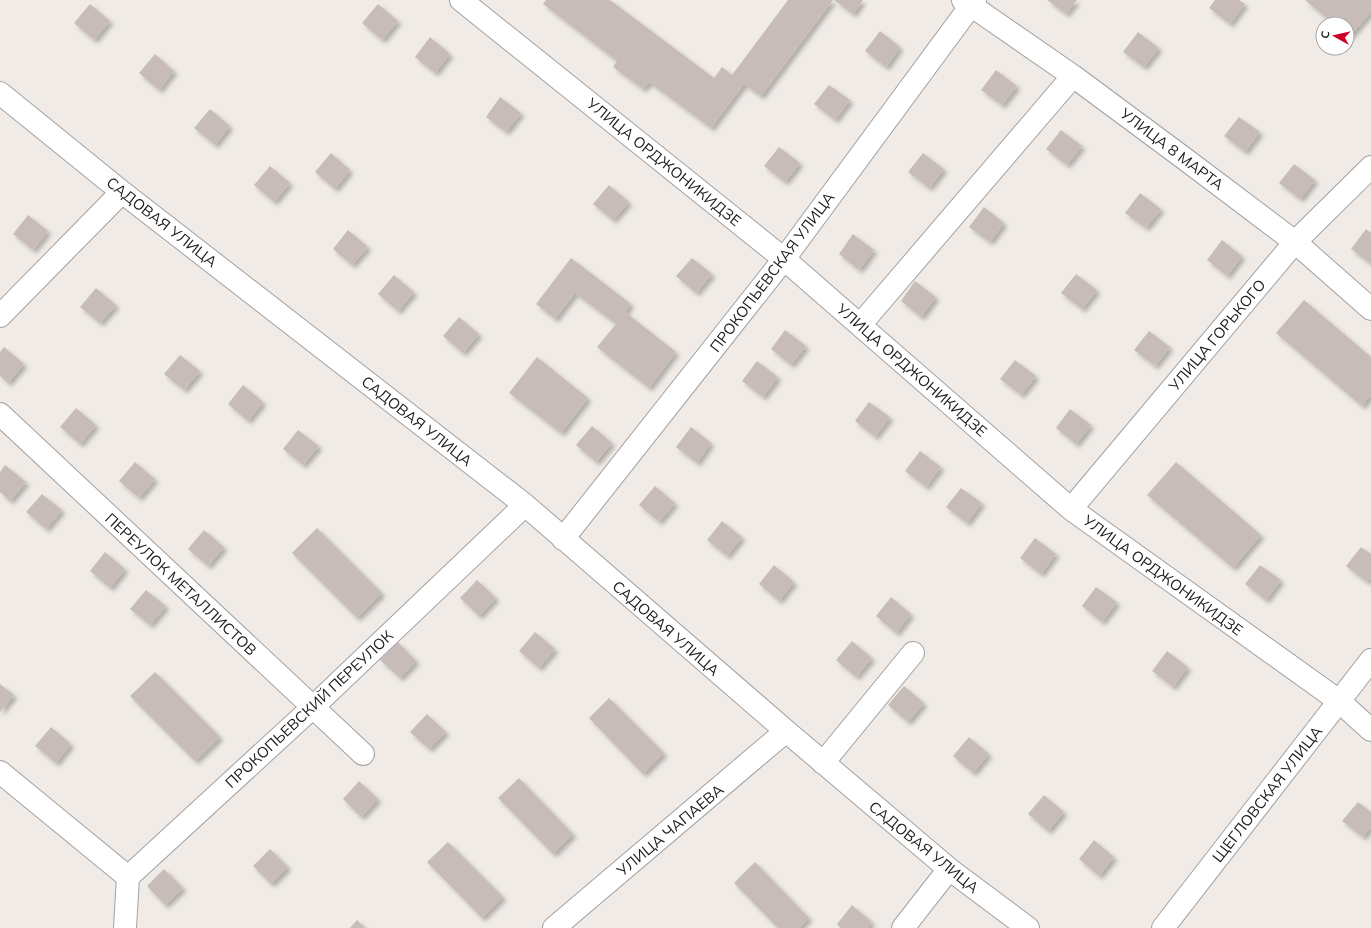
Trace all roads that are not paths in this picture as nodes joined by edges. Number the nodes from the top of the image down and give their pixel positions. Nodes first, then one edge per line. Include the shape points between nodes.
1 (461, 0) edge
2 (970, 2) edge
3 (1073, 76) junction
4 (0, 94) edge
5 (1371, 167) edge
6 (122, 192) junction
7 (1295, 242) junction
8 (784, 258) junction
9 (1371, 310) edge
10 (0, 316) edge
11 (860, 325) junction
12 (0, 414) edge
13 (525, 505) junction
14 (1071, 509) junction
15 (563, 539) junction
16 (913, 653) dead end
17 (1371, 660) edge
18 (1339, 701) junction
19 (313, 707) junction
20 (1371, 730) edge
21 (786, 731) junction
22 (363, 754) dead end
23 (823, 762) junction
24 (0, 772) edge
25 (948, 869) junction
26 (128, 877) junction
27 (125, 928) edge
28 (554, 928) edge
29 (903, 928) edge
30 (1028, 928) edge
31 (1163, 928) edge

1 - 8 street, УЛИЦА ОРДЖОНИКИДЗЕ
2 - 3 street, УЛИЦА 8 МАРТА
2 - 8 street, ПРОКОПЬЕВСКАЯ УЛИЦА
3 - 7 street, УЛИЦА 8 МАРТА
3 - 11 street
4 - 6 street, САДОВАЯ УЛИЦА
5 - 7 street, УЛИЦА ГОРЬКОГО
6 - 10 street
6 - 13 street, САДОВАЯ УЛИЦА
7 - 9 street, УЛИЦА 8 МАРТА
7 - 14 street, УЛИЦА ГОРЬКОГО
8 - 11 street, УЛИЦА ОРДЖОНИКИДЗЕ
8 - 15 street, ПРОКОПЬЕВСКАЯ УЛИЦА
11 - 14 street, УЛИЦА ОРДЖОНИКИДЗЕ
12 - 19 street, ПЕРЕУЛОК МЕТАЛЛИСТОВ
13 - 15 street, САДОВАЯ УЛИЦА
13 - 19 street, ПРОКОПЬЕВСКИЙ ПЕРЕУЛОК
14 - 18 street, УЛИЦА ОРДЖОНИКИДЗЕ
15 - 21 street, САДОВАЯ УЛИЦА
16 - 23 street
17 - 18 street, ЩЕГЛОВСКАЯ УЛИЦА
18 - 20 street, УЛИЦА ОРДЖОНИКИДЗЕ
18 - 31 street, ЩЕГЛОВСКАЯ УЛИЦА
19 - 22 street, ПЕРЕУЛОК МЕТАЛЛИСТОВ
19 - 26 street, ПРОКОПЬЕВСКИЙ ПЕРЕУЛОК
21 - 23 street, САДОВАЯ УЛИЦА
21 - 28 street, УЛИЦА ЧАПАЕВА
23 - 25 street, САДОВАЯ УЛИЦА
24 - 26 street
25 - 29 street
25 - 30 street, САДОВАЯ УЛИЦА
26 - 27 street

